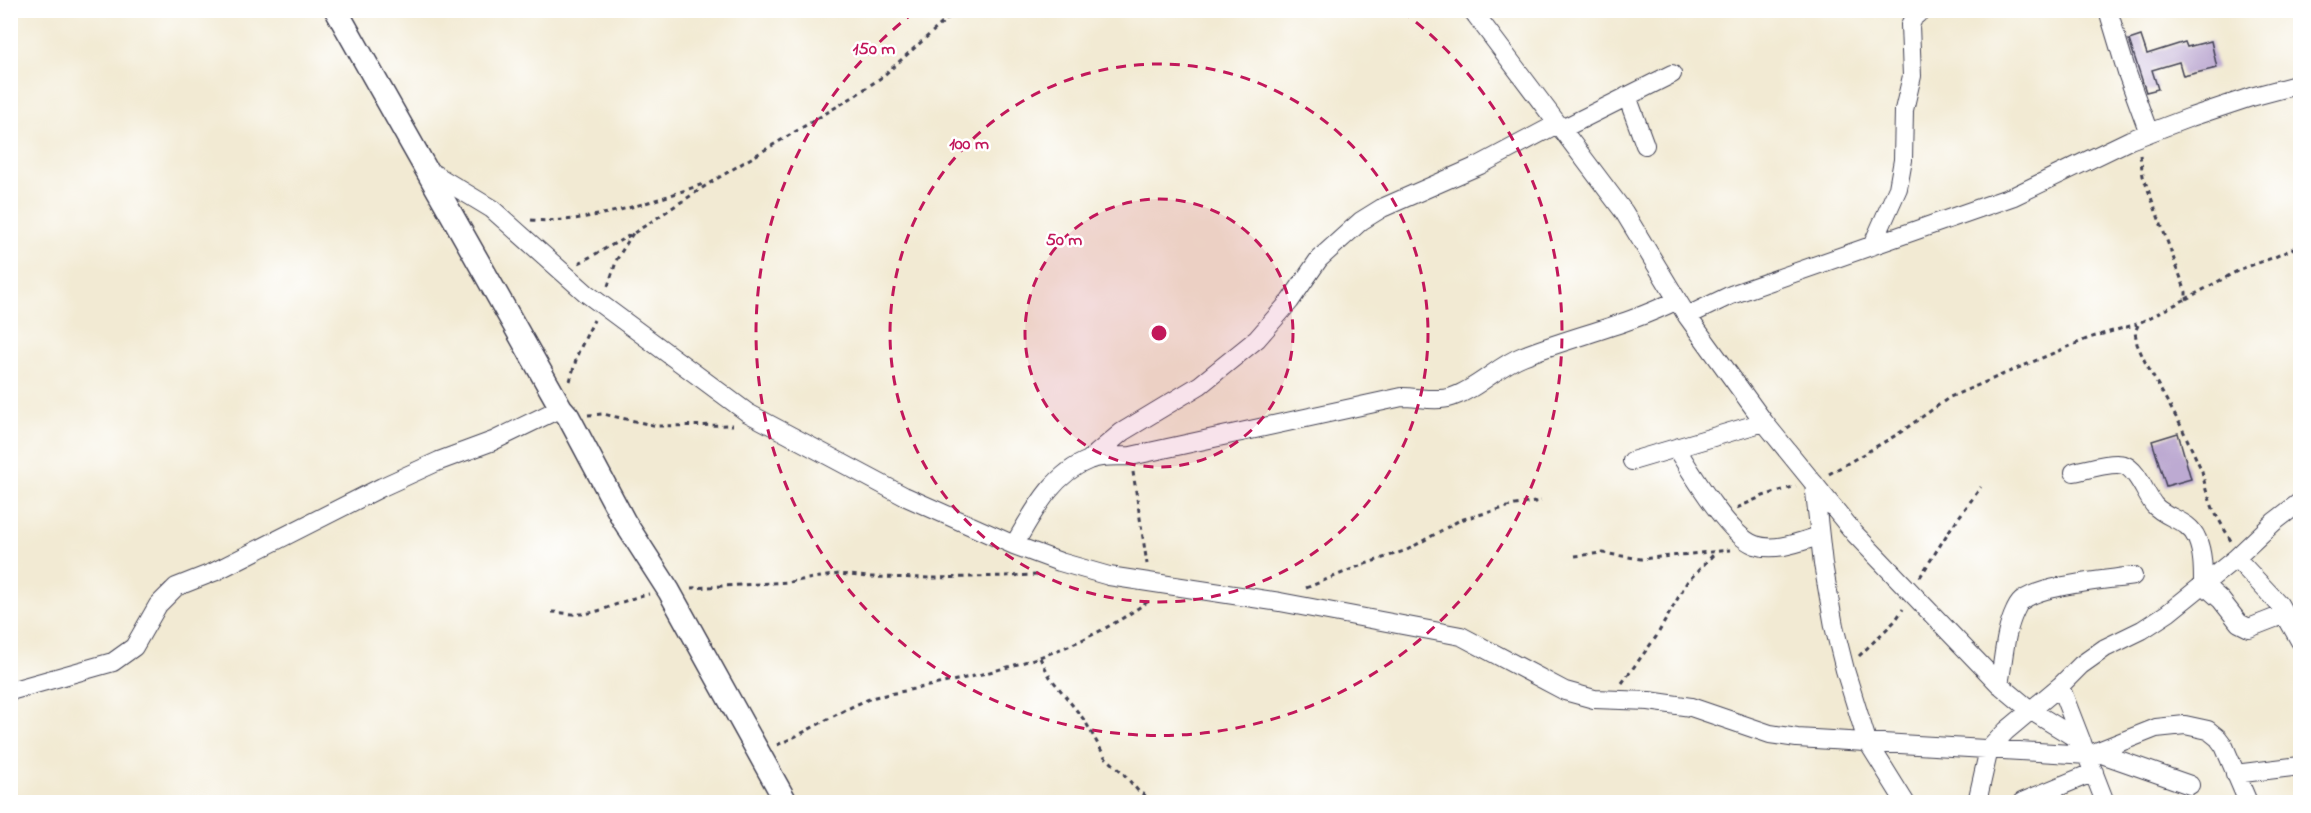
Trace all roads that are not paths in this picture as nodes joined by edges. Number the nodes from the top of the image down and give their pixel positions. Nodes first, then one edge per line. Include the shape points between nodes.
1 (336, 10) edge
2 (1472, 10) edge
3 (1922, 10) edge
4 (2108, 10) edge
5 (1672, 74) dead end
6 (2301, 84) edge
7 (1627, 96) junction
8 (1559, 127) junction
9 (2146, 134) junction
10 (1645, 145) dead end
11 (423, 167) junction
12 (1872, 246) junction
13 (1677, 300) junction
14 (1687, 316) junction
15 (565, 412) junction
16 (1764, 422) junction
17 (1676, 448) junction
18 (1090, 459) junction
19 (1632, 461) dead end
20 (2074, 472) dead end
21 (1814, 483) junction
22 (2301, 502) edge
23 (1819, 536) junction
24 (1014, 545) junction
25 (2238, 556) junction
26 (2133, 576) dead end
27 (2203, 584) junction
28 (2285, 614) junction
29 (2301, 641) edge
30 (1999, 684) junction
31 (2060, 686) junction
32 (10, 691) edge
33 (2030, 710) junction
34 (1867, 741) junction
35 (1989, 749) junction
36 (2090, 755) junction
37 (2301, 766) edge
38 (2235, 774) junction
39 (2190, 785) dead end
40 (786, 802) edge
41 (1905, 802) edge
42 (1977, 802) edge
43 (2022, 802) edge
44 (2105, 802) edge
45 (2248, 802) edge

1 - 11 street
2 - 8 street
3 - 12 street via 1910,24 1912,76 1904,110 1898,188
4 - 9 street
5 - 7 street
6 - 9 street
7 - 8 street
7 - 10 street
8 - 13 street via 1624,212
8 - 18 street via 1361,221 1319,259 1257,339 1200,385 1122,432
9 - 12 street via 2014,196
11 - 15 street
11 - 24 street via 503,217 602,305 748,413 904,496
12 - 14 street via 1731,295
13 - 14 street
13 - 18 street via 1523,356 1451,397 1402,397 1131,456
14 - 16 street
15 - 32 street via 382,487 214,572 176,587 158,605 134,647 113,662
15 - 40 street
16 - 17 street
16 - 21 street
17 - 19 street
17 - 23 street via 1722,515 1748,542 1761,546 1793,545
18 - 24 street via 1055,484
20 - 27 street via 2112,465 2126,465 2133,471 2156,508 2192,530 2202,559
21 - 23 street
21 - 30 street via 1855,534
22 - 25 street
23 - 34 street via 1834,627
24 - 34 street via 1109,576 1280,602 1461,636 1565,691 1594,699 1691,707 1770,734
25 - 27 street
25 - 28 street
26 - 30 street via 2053,589 2022,600 2007,634
27 - 28 street via 2244,626 2262,624
27 - 31 street via 2161,618 2081,664
28 - 29 street
30 - 33 street
31 - 33 street
31 - 36 street
33 - 35 street
33 - 36 street
34 - 35 street
34 - 41 street
35 - 36 street
35 - 42 street
36 - 38 street via 2156,728 2186,725 2208,730 2218,738
36 - 39 street
36 - 43 street
36 - 44 street
37 - 38 street
38 - 45 street

